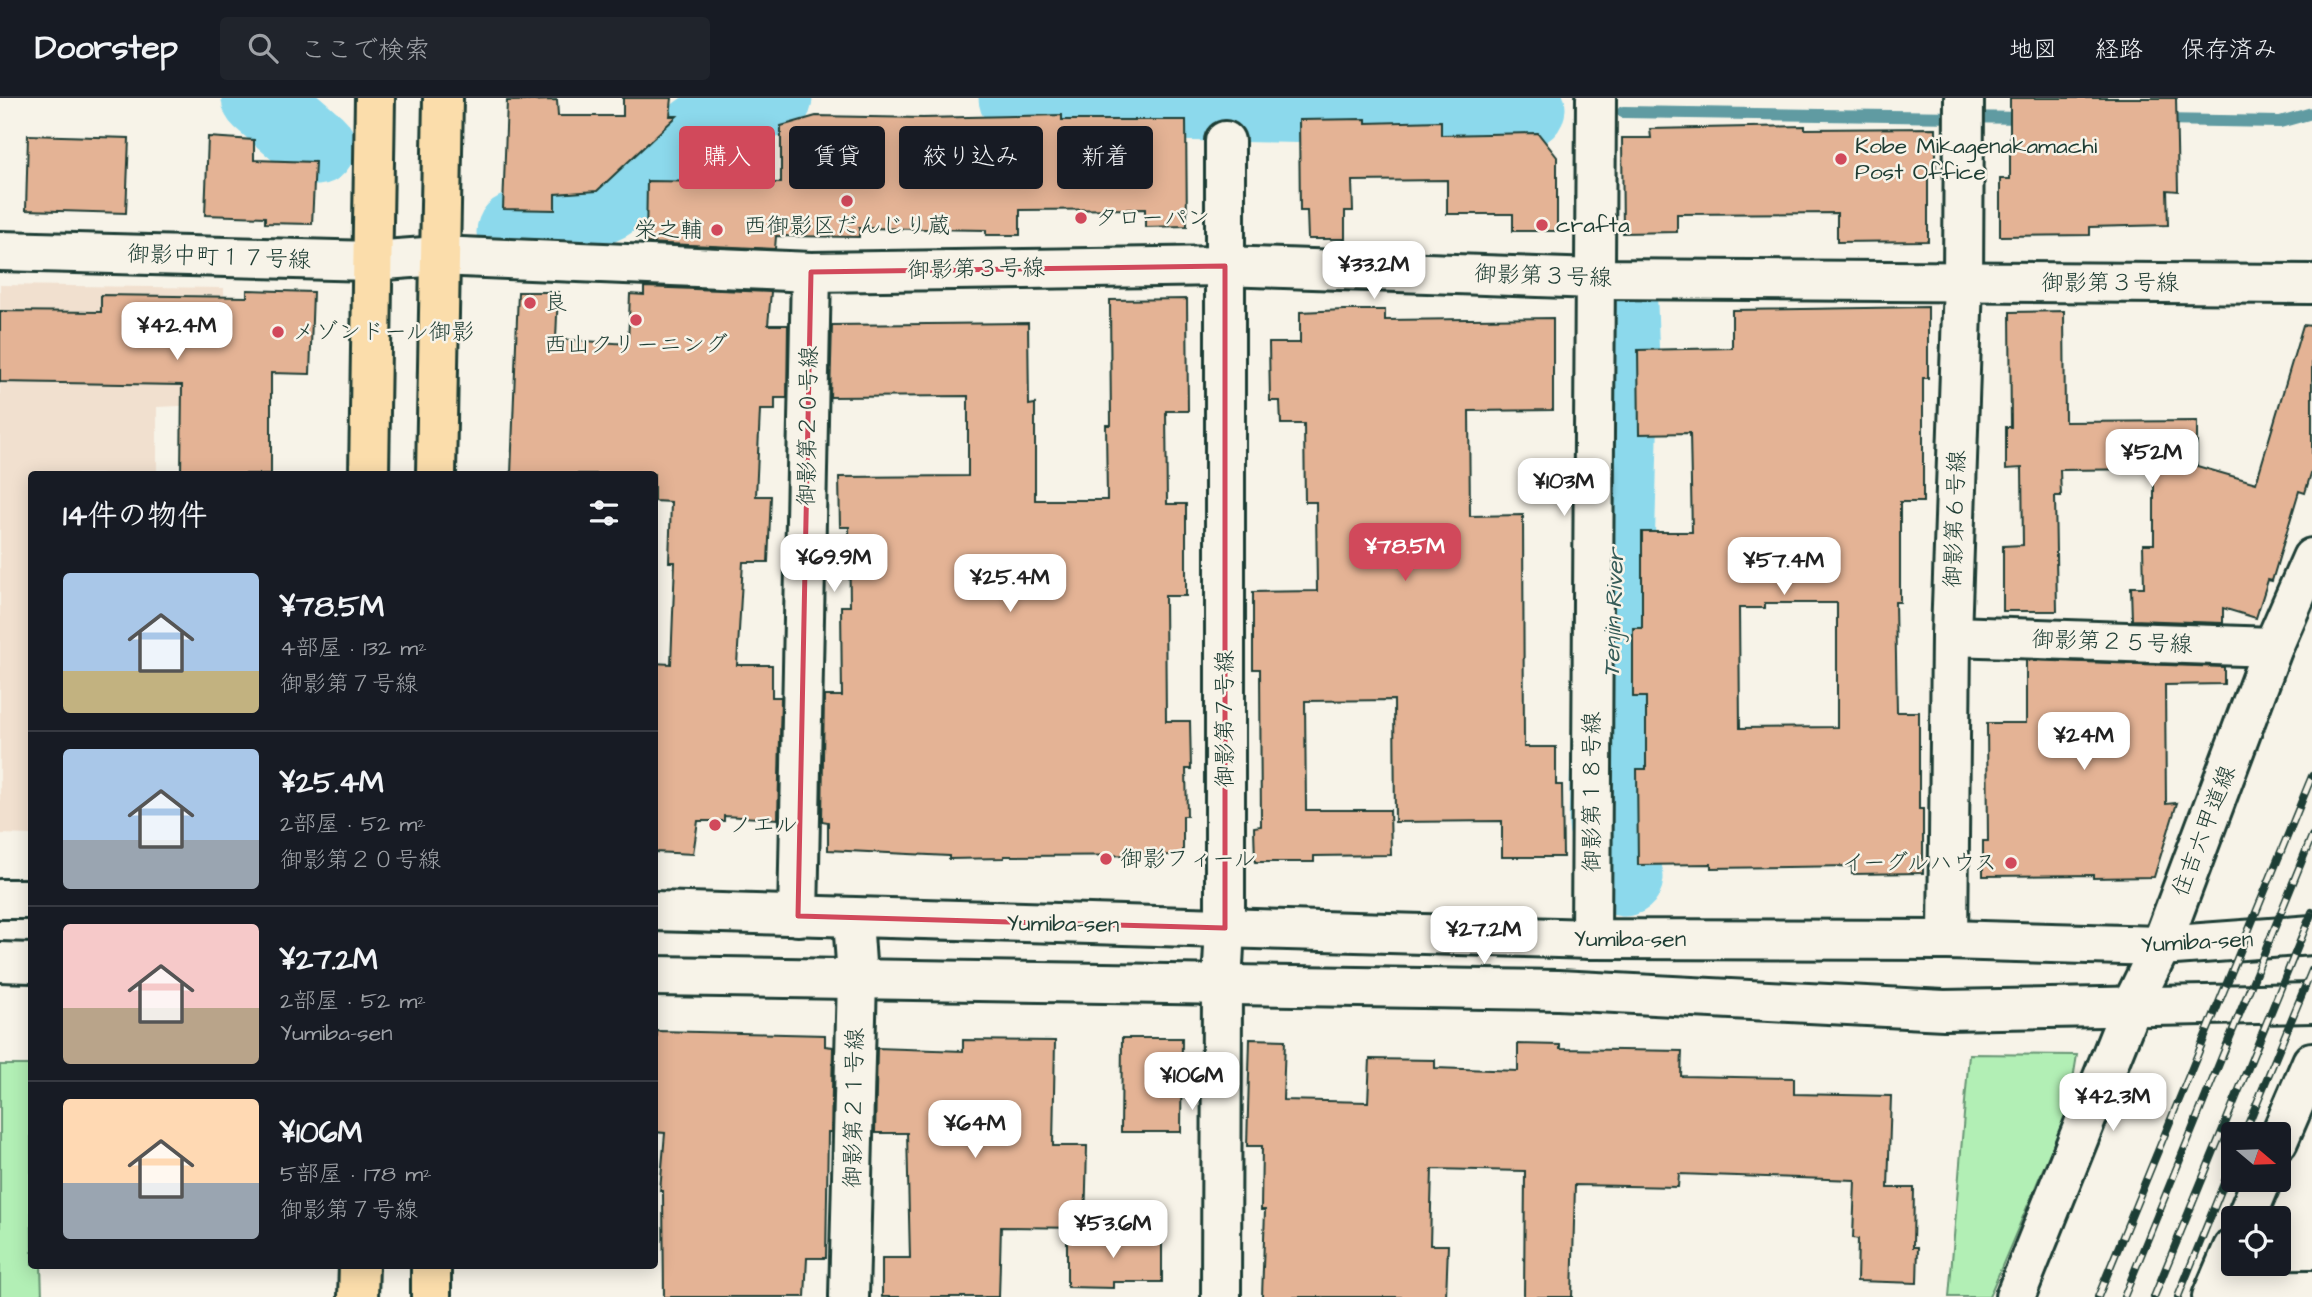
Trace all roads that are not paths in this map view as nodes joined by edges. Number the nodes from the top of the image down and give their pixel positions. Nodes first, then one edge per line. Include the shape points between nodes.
1 (375, 98) edge
2 (443, 98) edge
3 (1596, 98) edge
4 (1964, 98) edge
5 (1225, 141) dead end
6 (0, 251) edge
7 (439, 256) junction
8 (371, 261) junction
9 (1224, 266) junction
10 (811, 272) junction
11 (1596, 279) junction
12 (1963, 282) junction
13 (2312, 285) edge
14 (369, 471) edge
15 (436, 471) edge
16 (2312, 558) edge
17 (1951, 636) junction
18 (2273, 647) junction
19 (0, 899) edge
20 (28, 899) edge
21 (658, 911) edge
22 (798, 916) junction
23 (853, 919) junction
24 (1225, 928) junction
25 (2312, 935) edge
26 (1591, 939) junction
27 (1948, 940) junction
28 (2161, 946) junction
29 (0, 962) edge
30 (28, 963) edge
31 (658, 976) edge
32 (857, 978) junction
33 (1222, 984) junction
34 (2312, 1003) edge
35 (2131, 1007) junction
36 (2312, 1062) edge
37 (2286, 1122) edge
38 (359, 1269) edge
39 (431, 1269) edge
40 (2221, 1276) edge
41 (2312, 1290) edge
42 (2214, 1294) edge
43 (358, 1297) edge
44 (431, 1297) edge
45 (849, 1297) edge
46 (1221, 1297) edge
47 (2015, 1297) edge

1 - 8 highway
2 - 7 highway
3 - 11 street, 御影第１８号線
4 - 12 street, 御影第６号線
5 - 9 street, 御影第７号線
6 - 8 street, 御影中町１７号線
7 - 8 street, 御影中町１７号線
7 - 10 street, 御影第３号線
7 - 15 highway
8 - 14 highway
9 - 10 street, 御影第３号線
9 - 11 street, 御影第３号線
9 - 24 street, 御影第７号線
10 - 22 street, 御影第２０号線
11 - 12 street, 御影第３号線
11 - 26 street, 御影第１８号線
12 - 13 street, 御影第３号線
12 - 17 street, 御影第６号線
16 - 18 street, 住吉六甲道線
17 - 18 street, 御影第２５号線
17 - 27 street, 御影第６号線
18 - 28 street, 住吉六甲道線
19 - 20 street
21 - 22 street, Yumiba-sen
22 - 23 street, Yumiba-sen
23 - 24 street, Yumiba-sen
23 - 32 street, 御影第２１号線
24 - 26 street, Yumiba-sen
24 - 33 street, 御影第７号線
25 - 28 street, Yumiba-sen
26 - 27 street, Yumiba-sen
27 - 28 street, Yumiba-sen
28 - 35 street, 住吉六甲道線
29 - 30 street
31 - 32 street
32 - 33 street
32 - 45 street, 御影第２１号線
33 - 35 street via 1558,990 1944,1010
33 - 46 street, 御影第７号線
34 - 35 street
35 - 47 street, 住吉六甲道線
36 - 37 street
38 - 43 highway
39 - 44 highway
40 - 42 street
41 - 42 street

